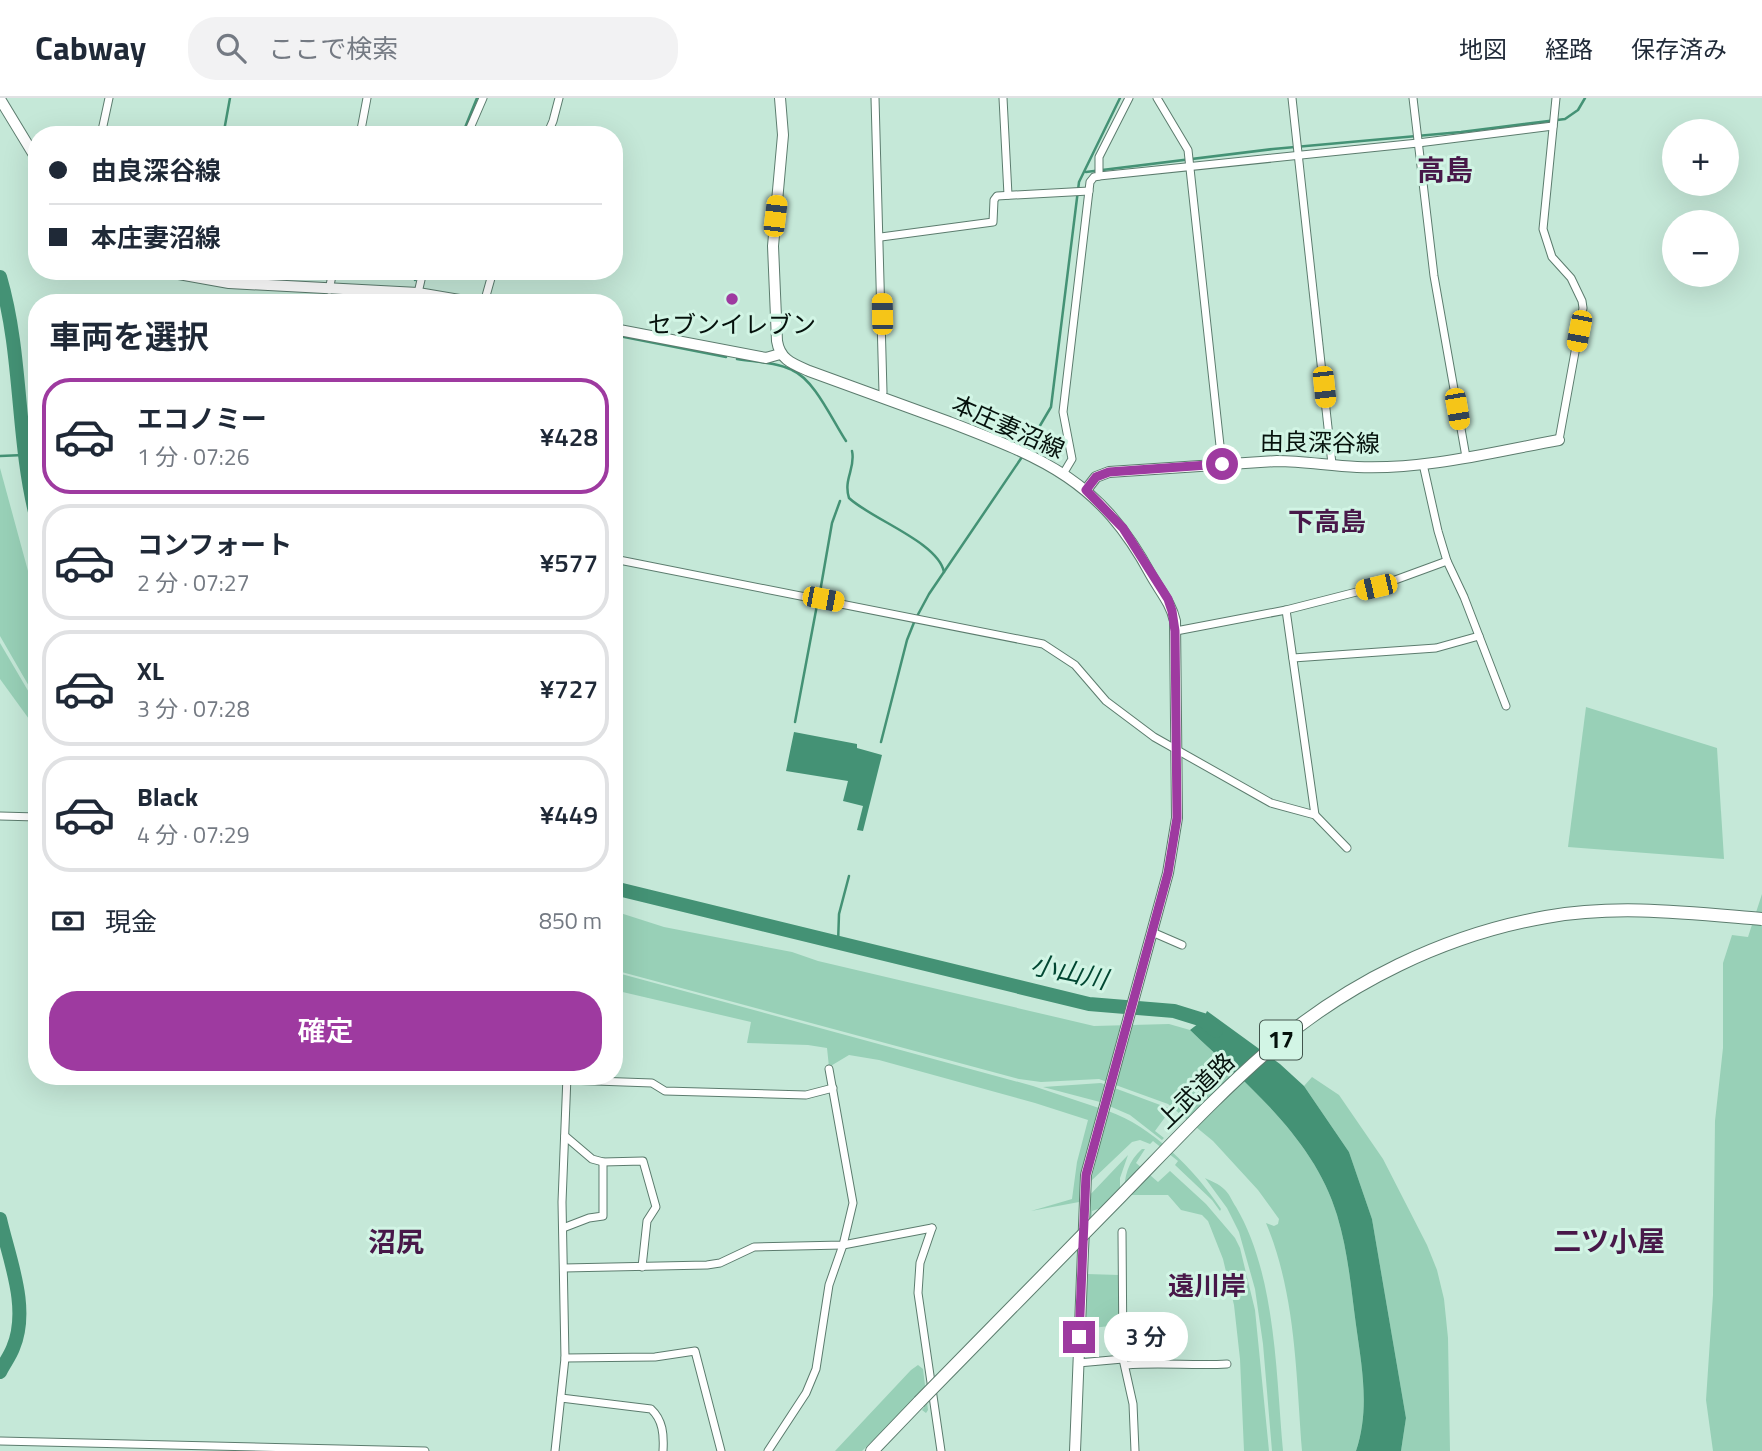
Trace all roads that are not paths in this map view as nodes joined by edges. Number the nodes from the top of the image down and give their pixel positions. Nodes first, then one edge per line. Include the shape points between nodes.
1 (109, 98) edge
2 (368, 98) edge
3 (482, 98) edge
4 (558, 98) edge
5 (780, 98) edge
6 (875, 98) edge
7 (1003, 98) edge
8 (1129, 98) edge
9 (1157, 98) edge
10 (1292, 98) edge
11 (1413, 98) edge
12 (1556, 98) edge
13 (0, 99) edge
14 (1553, 125) junction
15 (104, 126) edge
16 (362, 126) edge
17 (471, 126) edge
18 (551, 126) edge
19 (1418, 143) junction
20 (28, 145) edge
21 (1298, 153) junction
22 (1190, 165) junction
23 (1099, 175) junction
24 (1089, 191) junction
25 (1008, 195) junction
26 (881, 237) junction
27 (212, 280) edge
28 (331, 280) edge
29 (421, 280) edge
30 (329, 290) junction
31 (418, 293) junction
32 (424, 294) edge
33 (623, 331) edge
34 (780, 354) junction
35 (881, 397) junction
36 (1559, 440) joint
37 (1466, 457) junction
38 (1222, 464) junction
39 (1332, 464) junction
40 (1423, 464) junction
41 (1063, 474) junction
42 (1086, 490) junction
43 (623, 561) edge
44 (1447, 561) junction
45 (1286, 610) junction
46 (1175, 631) junction
47 (1479, 636) junction
48 (1293, 658) junction
49 (1506, 706) dead end
50 (1176, 750) junction
51 (1315, 815) junction
52 (0, 816) edge
53 (28, 817) edge
54 (1347, 848) dead end
55 (1762, 919) edge
56 (1151, 935) junction
57 (1182, 945) dead end
58 (829, 1069) dead end
59 (623, 1081) edge
60 (567, 1085) edge
61 (833, 1088) junction
62 (565, 1136) junction
63 (603, 1162) junction
64 (563, 1228) junction
65 (1122, 1232) dead end
66 (843, 1245) junction
67 (564, 1268) junction
68 (642, 1268) junction
69 (565, 1358) junction
70 (1125, 1362) junction
71 (1078, 1363) junction
72 (1227, 1364) dead end
73 (561, 1398) junction
74 (0, 1441) edge
75 (425, 1451) edge
76 (555, 1451) edge
77 (663, 1451) edge
78 (721, 1451) edge
79 (768, 1451) edge
80 (872, 1451) edge
81 (941, 1451) edge
82 (1075, 1451) edge
83 (1135, 1451) edge

1 - 15 street
2 - 16 street
3 - 17 street
4 - 18 street
5 - 34 main road via 783,135 773,246
6 - 26 street
7 - 25 street
8 - 23 street via 1099,156
9 - 22 street
10 - 21 street
11 - 19 street
12 - 14 street
13 - 20 main road
14 - 19 street
14 - 36 street via 1543,229 1552,257 1583,301
19 - 21 street
19 - 37 street via 1434,276
21 - 22 street
21 - 39 street
22 - 23 street
22 - 38 street
23 - 24 street via 1092,179
24 - 25 street
24 - 41 street via 1063,412 1072,458
25 - 26 street via 994,201 993,222
26 - 35 street
27 - 30 main road
28 - 30 street
29 - 31 street
30 - 31 main road
31 - 32 main road
33 - 34 main road via 766,358
34 - 35 main road, 本庄妻沼線 via 809,371
35 - 41 main road, 本庄妻沼線 via 1018,449
36 - 37 main road, 由良深谷線
37 - 40 main road, 由良深谷線
38 - 39 main road, 由良深谷線
38 - 42 main road, 由良深谷線 via 1109,472 1096,477
39 - 40 main road, 由良深谷線
40 - 44 street
41 - 42 main road, 本庄妻沼線
42 - 46 main road, 本庄妻沼線 via 1134,544 1168,599
43 - 50 street via 1035,641 1075,665 1106,701
44 - 45 street via 1376,587
44 - 47 street
45 - 46 street
45 - 48 street
46 - 50 main road, 本庄妻沼線
47 - 48 street via 1436,648
47 - 49 street
48 - 51 street
50 - 51 street via 1271,803
50 - 56 main road, 本庄妻沼線 via 1177,818
51 - 54 street
52 - 53 street
55 - 80 highway, 上武道路 / 17, bridge via 1639,910 1546,916 1440,947 1354,989 1296,1028 1221,1094
56 - 57 street
56 - 71 main road, 本庄妻沼線 via 1086,1175
58 - 61 street
59 - 61 street via 652,1083 665,1091 806,1095
60 - 62 street
61 - 66 street via 853,1203
62 - 63 street via 592,1159
62 - 64 street
63 - 64 street via 603,1216
63 - 68 street via 643,1161 656,1207 647,1221
64 - 67 street
65 - 70 street
66 - 68 street via 754,1247 720,1263
66 - 79 street via 829,1285 816,1370
66 - 81 street via 932,1228 920,1263 918,1293
67 - 68 street
67 - 69 street
69 - 73 street
69 - 78 street via 655,1357 695,1351
70 - 71 street
70 - 72 street
70 - 83 street
71 - 82 main road
73 - 76 street
73 - 77 street via 651,1409 659,1416
74 - 75 street

